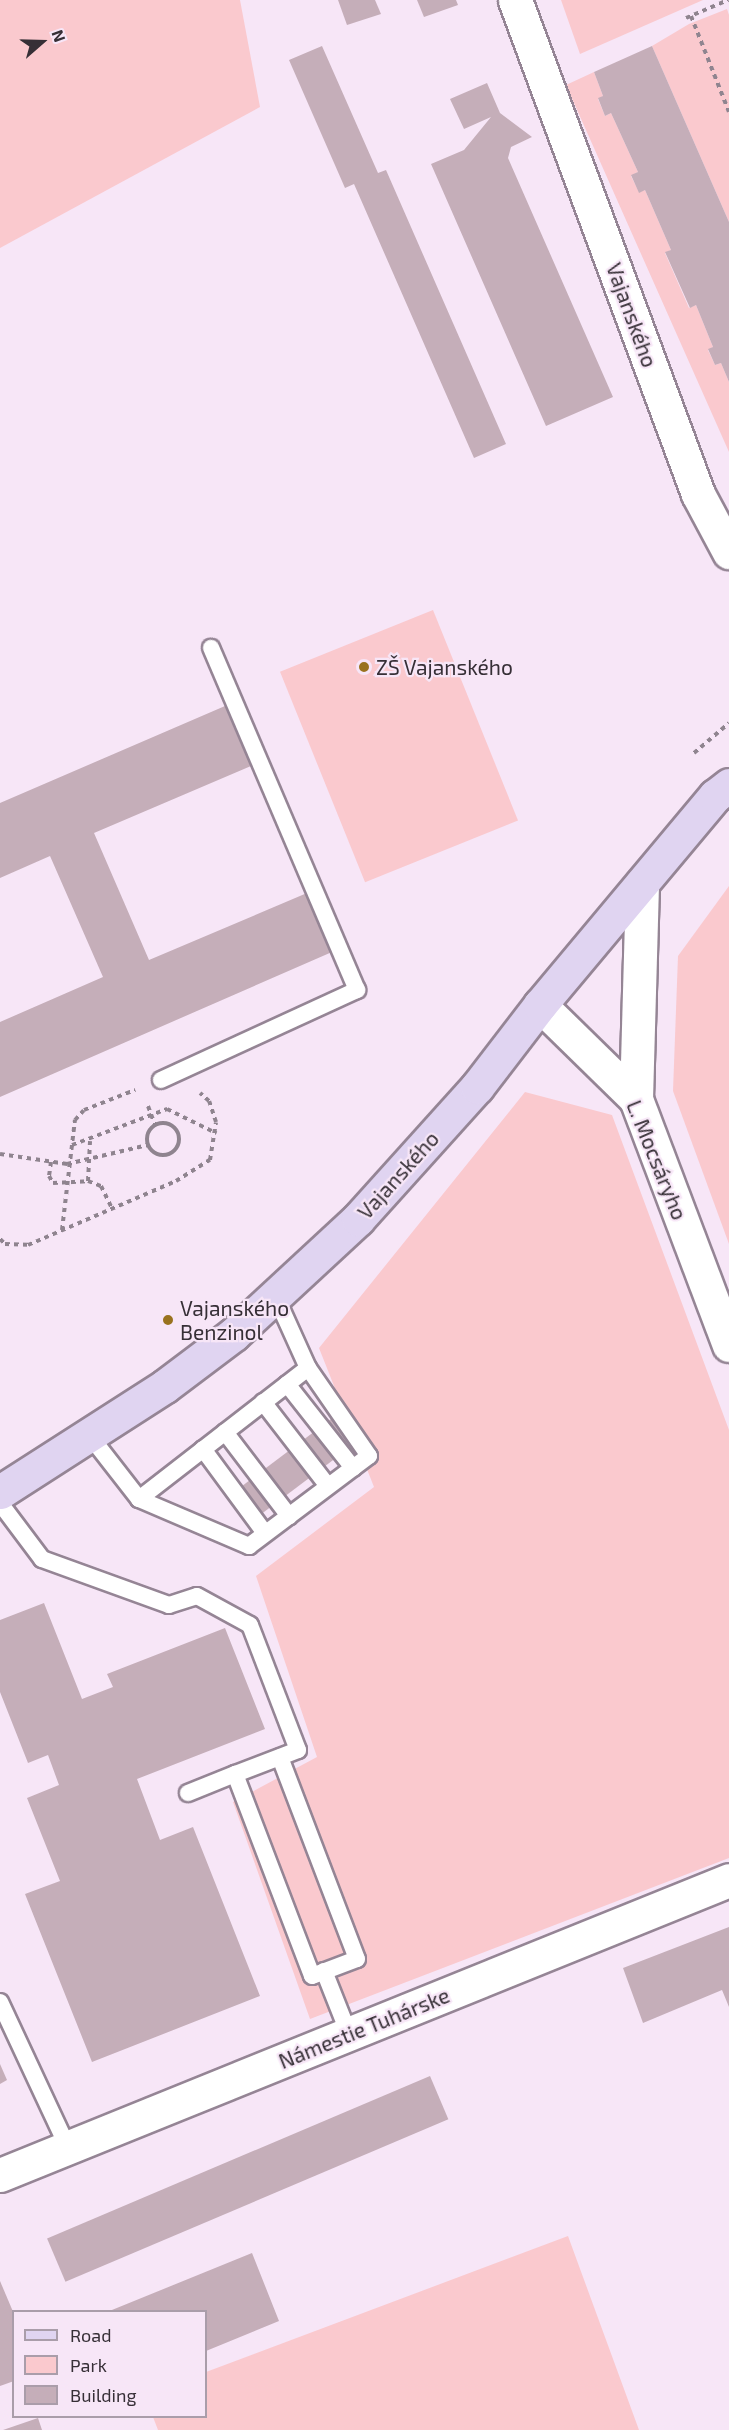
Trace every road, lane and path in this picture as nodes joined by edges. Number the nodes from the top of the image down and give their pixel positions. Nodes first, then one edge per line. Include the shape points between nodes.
1 (515, 0) edge
2 (728, 0) edge
3 (691, 16) junction
4 (686, 18) dead end
5 (729, 112) edge
6 (729, 552) edge
7 (211, 648) dead end
8 (729, 723) edge
9 (694, 753) dead end
10 (729, 784) edge
11 (642, 884) junction
12 (540, 1005) junction
13 (161, 1080) junction
14 (636, 1099) junction
15 (216, 1133) junction
16 (90, 1141) junction
17 (72, 1145) junction
18 (148, 1145) junction
19 (0, 1154) edge
20 (89, 1159) junction
21 (51, 1162) junction
22 (70, 1163) junction
23 (88, 1181) junction
24 (68, 1184) junction
25 (112, 1209) junction
26 (62, 1230) junction
27 (0, 1239) edge
28 (276, 1297) junction
29 (729, 1345) edge
30 (308, 1368) junction
31 (287, 1384) junction
32 (263, 1402) junction
33 (225, 1432) junction
34 (90, 1436) junction
35 (202, 1449) junction
36 (353, 1468) junction
37 (328, 1486) junction
38 (0, 1492) edge
39 (139, 1498) junction
40 (0, 1503) edge
41 (289, 1516) junction
42 (266, 1533) junction
43 (280, 1757) junction
44 (235, 1774) junction
45 (188, 1792) dead end
46 (729, 1880) edge
47 (324, 1971) junction
48 (0, 2002) edge
49 (349, 2034) junction
50 (68, 2148) junction
51 (0, 2175) edge

1 - 6 street, Vajanského via 698,494
2 - 3 path
3 - 4 path
3 - 5 path
7 - 13 lane via 357,990
8 - 9 path
10 - 11 main road, Vajanského
11 - 12 main road, Vajanského
11 - 14 street
12 - 14 street, L. Mocsáryho
12 - 28 main road, Vajanského via 477,1087 411,1162
13 - 15 path via 175,1079 195,1088 209,1101
13 - 17 path via 84,1110 75,1120
14 - 29 street, L. Mocsáryho
15 - 16 path via 167,1109
15 - 25 path via 210,1160 176,1181
16 - 17 path
16 - 20 path
17 - 22 path
18 - 18 path via 158,1155 171,1154 179,1144 178,1132 168,1123 155,1125 147,1134
18 - 20 path
19 - 21 path
20 - 22 path
20 - 23 path
21 - 22 path
21 - 24 path via 54,1183
22 - 24 path
23 - 24 path
23 - 25 path via 100,1186
24 - 26 path
25 - 26 path
26 - 27 path via 28,1245 5,1244
28 - 30 lane
28 - 34 main road, Vajanského via 173,1380
30 - 31 lane
30 - 36 lane via 369,1456
31 - 32 lane
31 - 36 lane
32 - 33 lane
32 - 37 lane
33 - 35 lane
33 - 41 lane
34 - 38 main road, Vajanského
34 - 39 lane
35 - 39 lane
35 - 42 lane
36 - 37 lane
37 - 41 lane
39 - 42 lane via 249,1546
40 - 43 lane via 42,1559 169,1605 197,1596 250,1625 298,1750
41 - 42 lane
43 - 44 lane
43 - 47 lane via 357,1959
44 - 45 lane
44 - 47 lane via 312,1976
46 - 49 street, Námestie Tuhárske
47 - 49 lane
48 - 50 lane
49 - 50 street, Námestie Tuhárske
50 - 51 street, Námestie Tuhárske

